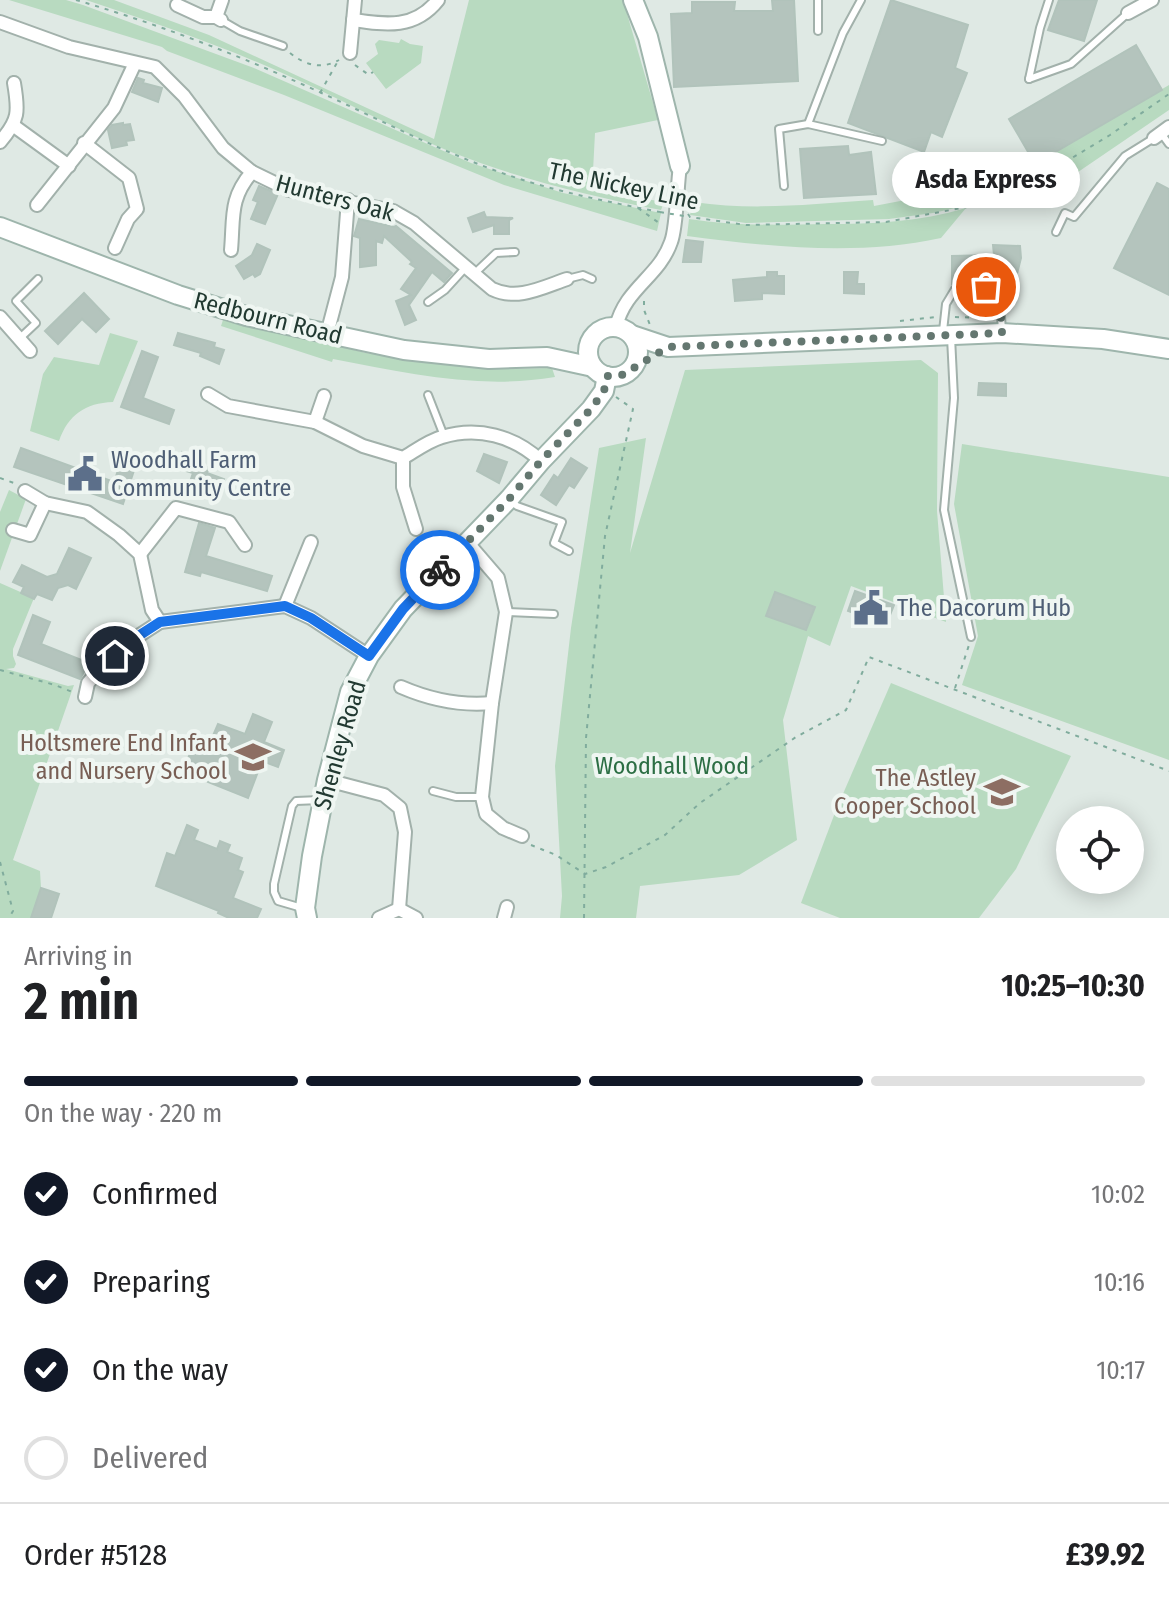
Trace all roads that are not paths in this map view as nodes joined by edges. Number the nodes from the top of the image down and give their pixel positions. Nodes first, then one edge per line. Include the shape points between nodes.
1 (222, 0) edge
2 (355, 0) edge
3 (438, 0) edge
4 (633, 0) edge
5 (818, 0) edge
6 (861, 0) edge
7 (1049, 0) edge
8 (1152, 0) edge
9 (177, 5) dead end
10 (1128, 13) joint
11 (218, 18) junction
12 (353, 20) junction
13 (0, 22) edge
14 (818, 31) dead end
15 (283, 46) road end
16 (344, 57) road end
17 (135, 63) junction
18 (14, 83) dead end
19 (808, 124) junction
20 (14, 126) junction
21 (1163, 136) edge
22 (882, 141) dead end
23 (0, 142) edge
24 (84, 143) junction
25 (69, 166) junction
26 (680, 166) joint
27 (252, 172) junction
28 (784, 186) dead end
29 (348, 200) junction
30 (37, 205) dead end
31 (0, 227) edge
32 (1056, 232) dead end
33 (115, 248) dead end
34 (231, 250) dead end
35 (515, 252) dead end
36 (470, 270) junction
37 (38, 279) dead end
38 (567, 279) joint
39 (592, 279) dead end
40 (428, 302) dead end
41 (0, 317) edge
42 (997, 325) junction
43 (950, 328) junction
44 (624, 331) junction
45 (327, 334) junction
46 (592, 337) junction
47 (19, 339) junction
48 (668, 347) junction
49 (1169, 349) edge
50 (30, 351) dead end
51 (547, 357) junction
52 (634, 366) junction
53 (602, 378) junction
54 (208, 394) dead end
55 (428, 395) dead end
56 (324, 396) dead end
57 (315, 422) junction
58 (444, 436) junction
59 (403, 458) junction
60 (541, 461) junction
61 (25, 491) road end
62 (509, 499) junction
63 (45, 503) junction
64 (416, 529) dead end
65 (13, 530) dead end
66 (311, 542) dead end
67 (467, 542) junction
68 (245, 545) dead end
69 (569, 551) dead end
70 (140, 554) junction
71 (285, 606) junction
72 (506, 612) junction
73 (554, 614) dead end
74 (160, 622) junction
75 (971, 637) road end
76 (369, 656) junction
77 (401, 687) dead end
78 (85, 697) road end
79 (492, 703) junction
80 (327, 780) junction
81 (433, 791) dead end
82 (482, 797) junction
83 (322, 800) junction
84 (522, 836) road end
85 (399, 909) junction
86 (306, 913) edge
87 (379, 918) edge
88 (416, 918) edge

1 - 11 street
2 - 12 street
3 - 12 street via 408,22
4 - 26 main road via 648,37
5 - 14 lane
6 - 19 lane
7 - 10 lane via 1029,79 1071,64
8 - 10 street
9 - 11 street
11 - 15 lane
12 - 16 street
13 - 17 street, Hunters Oak
17 - 24 street via 114,108
17 - 27 street, Hunters Oak via 155,67 223,148
18 - 20 street
19 - 22 lane
19 - 28 lane via 779,129
20 - 23 street
20 - 25 street
21 - 32 lane via 1125,156 1074,217 1065,213
24 - 25 street
24 - 33 street via 129,178 137,209
25 - 30 street
26 - 44 street via 671,242 619,312
27 - 29 street, Hunters Oak via 289,190
27 - 34 street via 232,205
29 - 36 street, Hunters Oak via 393,211 414,223
29 - 45 street via 342,277
31 - 45 main road, Redbourn Road via 178,295
35 - 36 lane via 496,253
36 - 38 street, Hunters Oak via 504,294 554,289
36 - 40 lane
37 - 47 lane via 16,301 36,323
38 - 39 lane
41 - 47 street
42 - 43 main road
42 - 43 lane via 1000,303 986,287 955,289 946,304
42 - 49 main road
43 - 48 main road
43 - 75 lane via 954,398 944,510
44 - 46 main road via 602,329
44 - 48 main road
44 - 52 main road via 638,352
45 - 51 main road, Redbourn Road via 463,357
46 - 51 main road, Redbourn Road
46 - 53 main road via 588,352
47 - 50 street
48 - 52 main road
51 - 53 main road, Redbourn Road
52 - 53 main road via 622,375
53 - 60 main road, Shenley Road via 591,409
54 - 57 street via 228,406
55 - 58 lane
56 - 57 street
57 - 59 street via 363,446
58 - 59 street
58 - 60 street via 479,432 508,438
59 - 64 street via 403,487
60 - 62 main road, Shenley Road
61 - 63 street
62 - 67 main road, Shenley Road
62 - 69 lane via 562,522 554,543
63 - 65 street via 30,535
63 - 70 street via 87,512
66 - 71 street
67 - 72 street via 498,578
67 - 76 main road, Shenley Road via 403,609
68 - 70 street via 229,522 176,508
70 - 74 street via 152,610
71 - 74 street
71 - 76 street
72 - 73 lane
72 - 79 street
74 - 78 street via 100,669
76 - 80 main road, Shenley Road via 350,692
77 - 79 street via 426,698
79 - 82 street
80 - 83 main road, Shenley Road
80 - 85 street via 384,795 400,808 405,832
81 - 82 lane
82 - 84 street via 486,814
83 - 86 main road, Shenley Road
83 - 86 lane via 296,801 292,806 274,884 278,901
85 - 87 street
85 - 88 street

